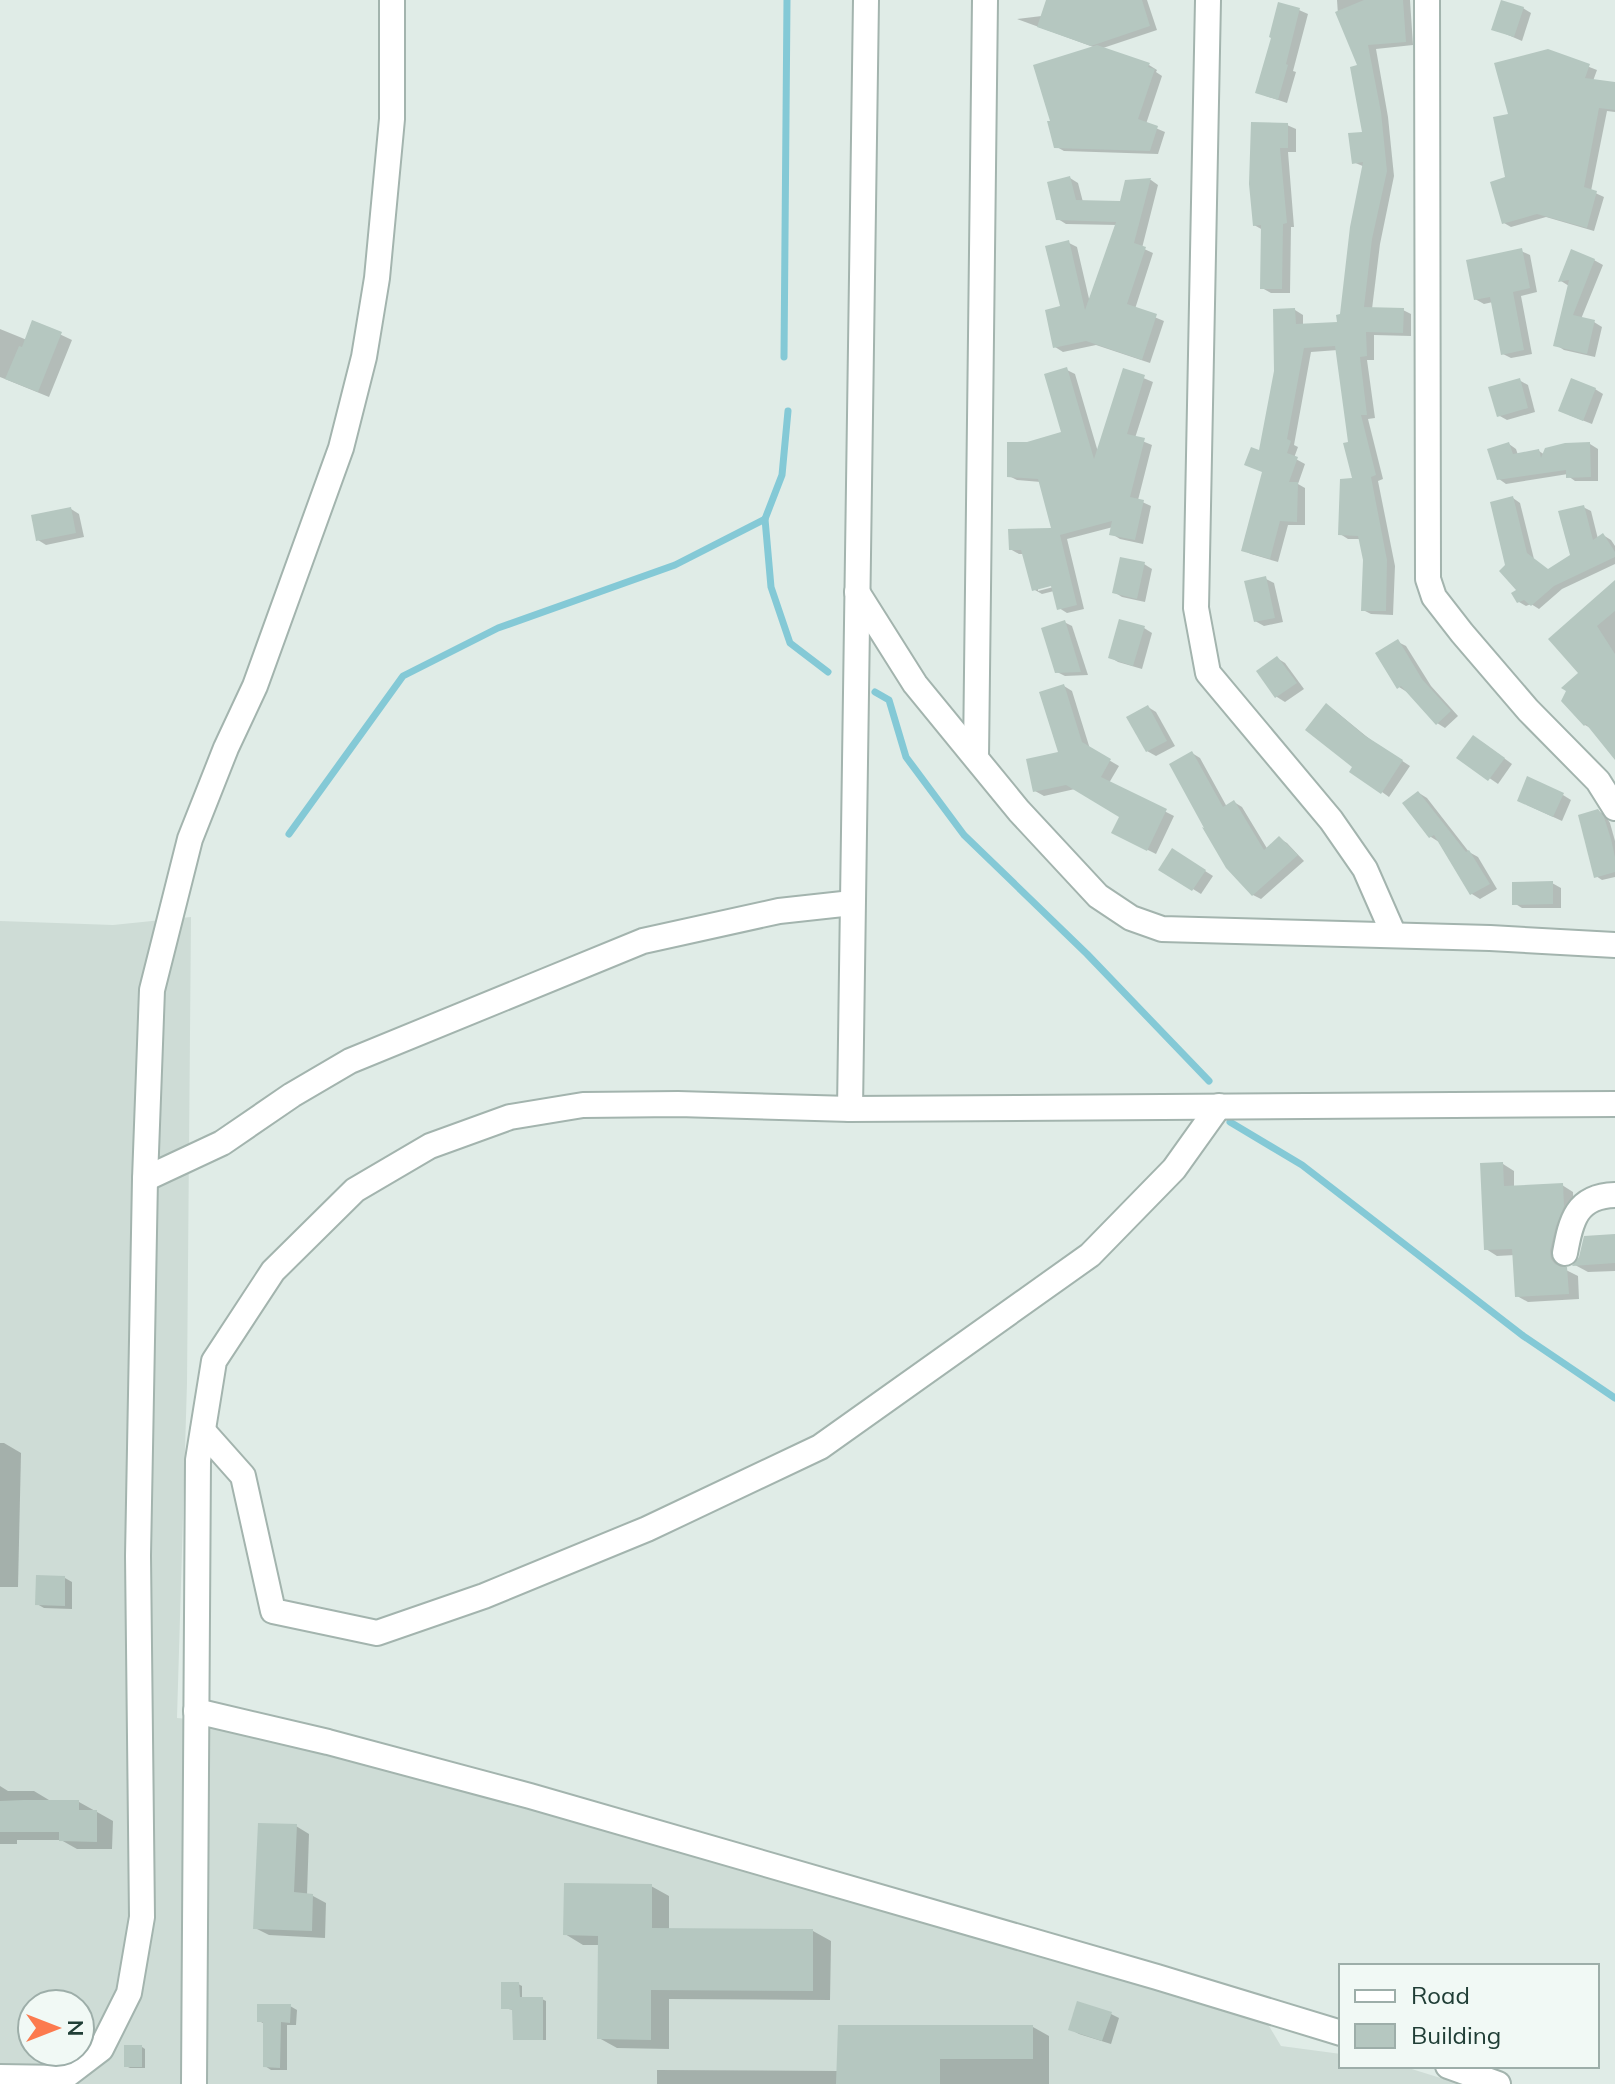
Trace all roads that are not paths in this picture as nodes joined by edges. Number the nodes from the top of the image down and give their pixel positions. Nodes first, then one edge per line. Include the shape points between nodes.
1 (392, 0) edge
2 (866, 0) edge
3 (985, 0) edge
4 (1208, 0) edge
5 (1427, 0) edge
6 (857, 592) junction
7 (976, 757) junction
8 (1615, 808) edge
9 (852, 903) junction
10 (1394, 935) junction
11 (1615, 945) edge
12 (1615, 1104) edge
13 (1219, 1106) junction
14 (850, 1109) junction
15 (145, 1179) junction
16 (1615, 1195) edge
17 (1565, 1253) dead end
18 (203, 1431) junction
19 (196, 1711) junction
20 (1339, 2032) edge
21 (1454, 2068) edge
22 (0, 2077) edge
23 (194, 2084) edge
24 (1498, 2084) edge

1 - 15 street via 392,119 364,357 341,448 255,686 190,839 152,990
2 - 6 street
3 - 7 street
4 - 10 street via 1196,608 1208,673 1331,820 1365,869
5 - 8 street via 1428,579 1434,597 1462,633 1598,781
6 - 7 street via 915,684
6 - 9 street
7 - 10 street via 1010,802 1098,896 1131,918 1162,929
9 - 14 street
9 - 15 street via 779,911 643,941 350,1061 222,1143
10 - 11 street
12 - 13 street
13 - 14 street
13 - 18 street via 1174,1169 1090,1255 820,1447 647,1529 377,1633 273,1611 243,1476
14 - 18 street via 583,1105 510,1117 430,1146 355,1190 273,1271 214,1361
15 - 22 street via 138,1556 142,1917 129,1993 101,2049 63,2078
16 - 17 street via 1584,1203 1571,1222
18 - 19 street via 198,1460
19 - 20 street via 530,1796
19 - 23 street
21 - 24 street

